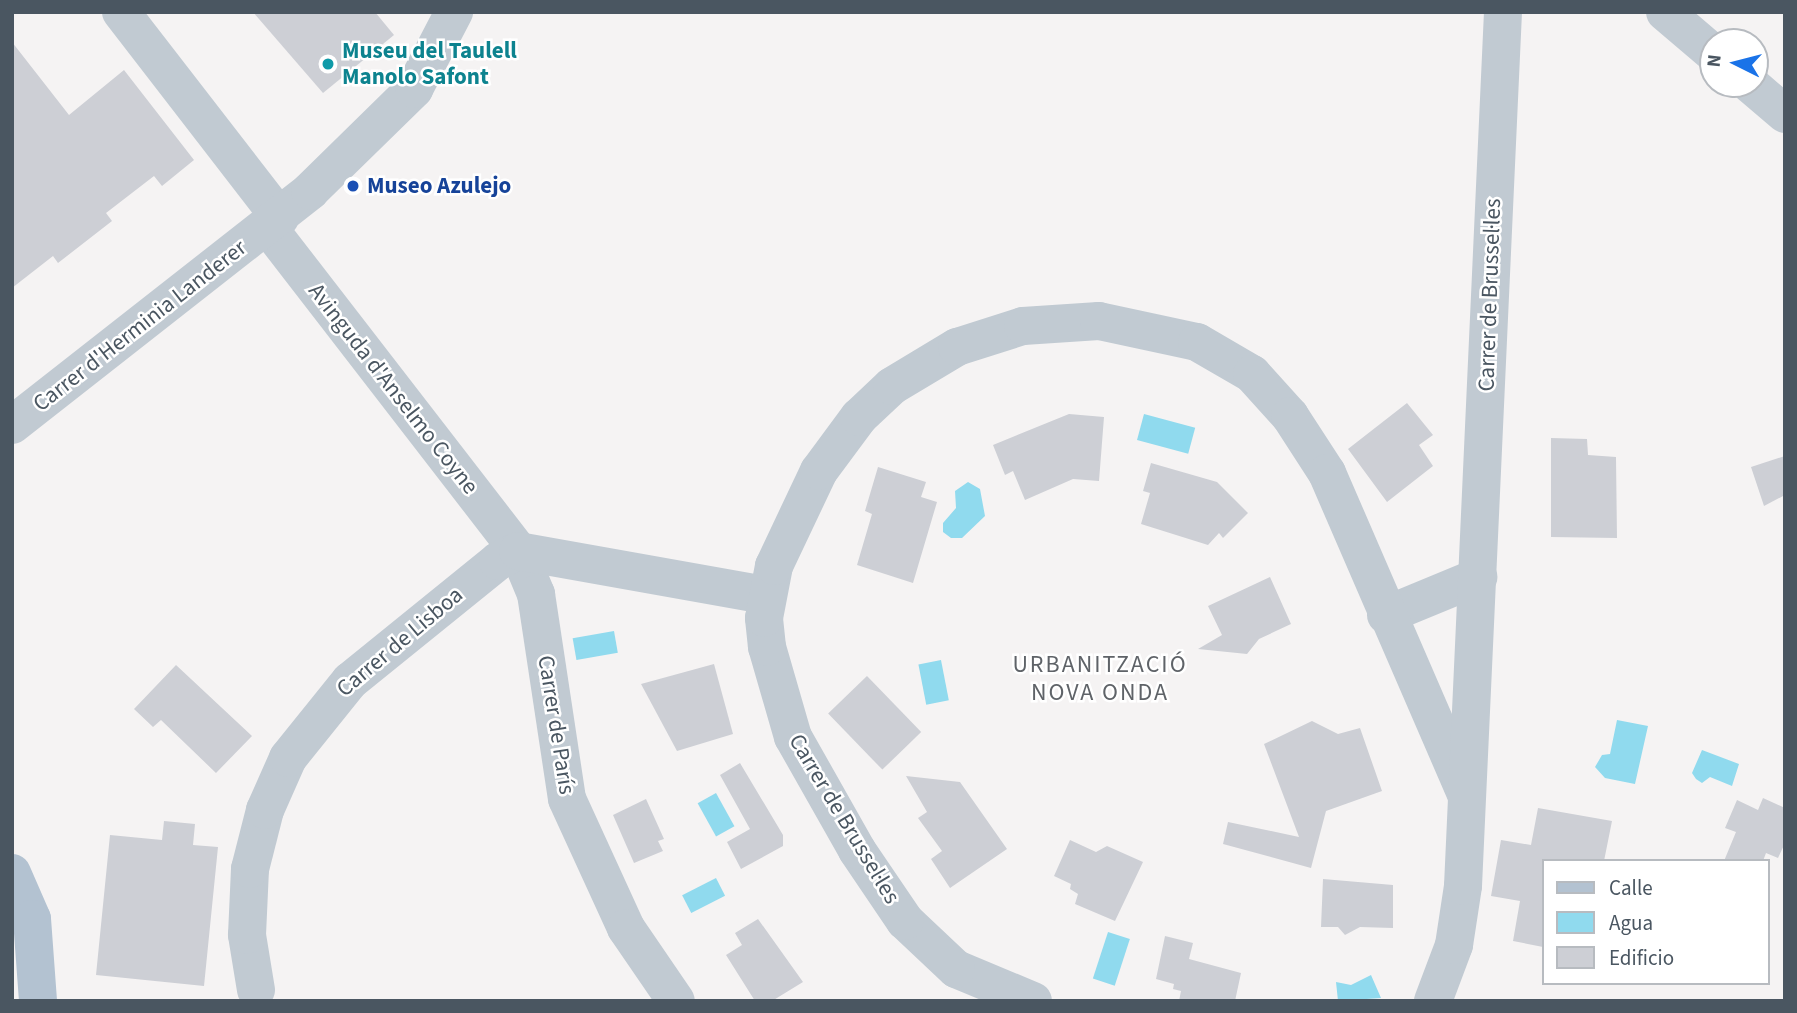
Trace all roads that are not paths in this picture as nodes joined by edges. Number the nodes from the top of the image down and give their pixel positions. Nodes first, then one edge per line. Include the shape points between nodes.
1 (121, 12) edge
2 (454, 12) edge
3 (1503, 12) edge
4 (1665, 12) edge
5 (1699, 41) edge
6 (1766, 98) edge
7 (1785, 114) edge
8 (274, 223) junction
9 (12, 425) edge
10 (518, 551) junction
11 (1478, 578) junction
12 (766, 595) junction
13 (1386, 615) junction
14 (1466, 794) junction
15 (12, 873) edge
16 (256, 990) dead end
17 (38, 1001) edge
18 (676, 1001) edge
19 (1033, 1001) edge
20 (1433, 1001) edge

1 - 8 street, Avinguda d'Anselmo Coyne
2 - 8 street, Carrer d'Herminia Landerer via 414,89
3 - 11 street, Carrer de Brussel·les
4 - 5 street
6 - 7 street
8 - 9 street, Carrer d'Herminia Landerer
8 - 10 street, Avinguda d'Anselmo Coyne
10 - 12 street
10 - 16 street, Carrer de Lisboa via 498,561 350,681 288,758 265,810 250,869 247,935
10 - 18 street, Carrer de París via 536,594 567,799 626,928
11 - 13 street
11 - 14 street, Carrer de Brussel·les
12 - 13 street, Carrer de Brussel·les via 785,537 819,471 859,417 892,386 946,353 1000,331 1099,321 1197,342 1252,374 1290,416 1327,473
12 - 19 street, Carrer de Brussel·les via 767,647 780,702 808,766 856,850 905,921 932,948 981,982
13 - 14 street, Carrer de Brussel·les
14 - 20 street, Carrer de Brussel·les via 1460,916
15 - 17 main road via 32,919

